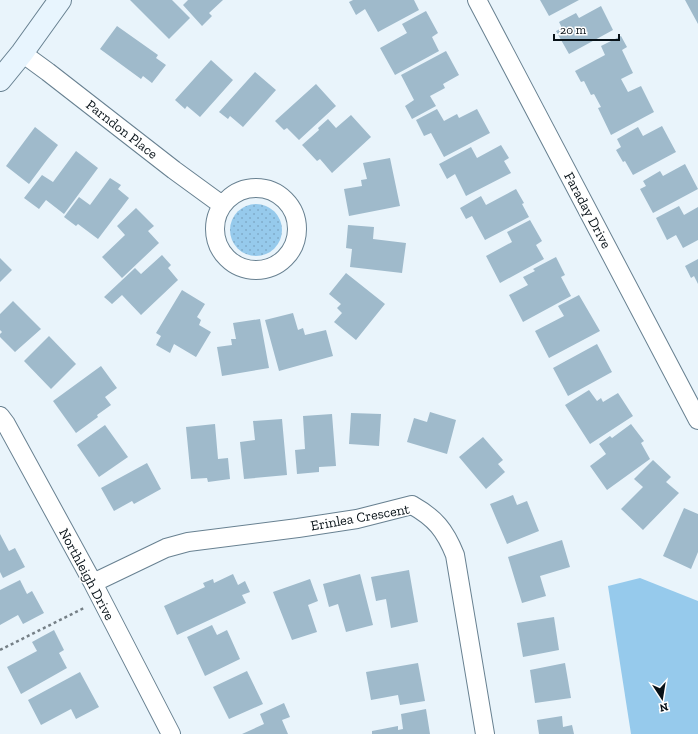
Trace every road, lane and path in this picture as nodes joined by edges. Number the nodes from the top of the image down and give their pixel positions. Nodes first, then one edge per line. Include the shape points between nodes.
1 (60, 0) edge
2 (477, 0) edge
3 (22, 54) junction
4 (0, 80) edge
5 (222, 205) junction
6 (0, 416) edge
7 (698, 420) edge
8 (93, 583) junction
9 (101, 600) junction
10 (0, 650) edge
11 (171, 734) edge
12 (485, 734) edge

1 - 3 street
2 - 7 street, Faraday Drive
3 - 4 street
3 - 5 street, Parndon Place
5 - 5 street via 216,218 218,245 225,256 236,265 248,270 262,270 275,266 286,258 294,247 298,234 297,220 283,197 271,190 258,188 244,190
6 - 8 street, Northleigh Drive
8 - 9 street, Northleigh Drive
8 - 12 street, Erinlea Crescent via 166,548 188,542 350,520 412,505 440,525 455,555
9 - 10 path
9 - 11 street, Northleigh Drive

